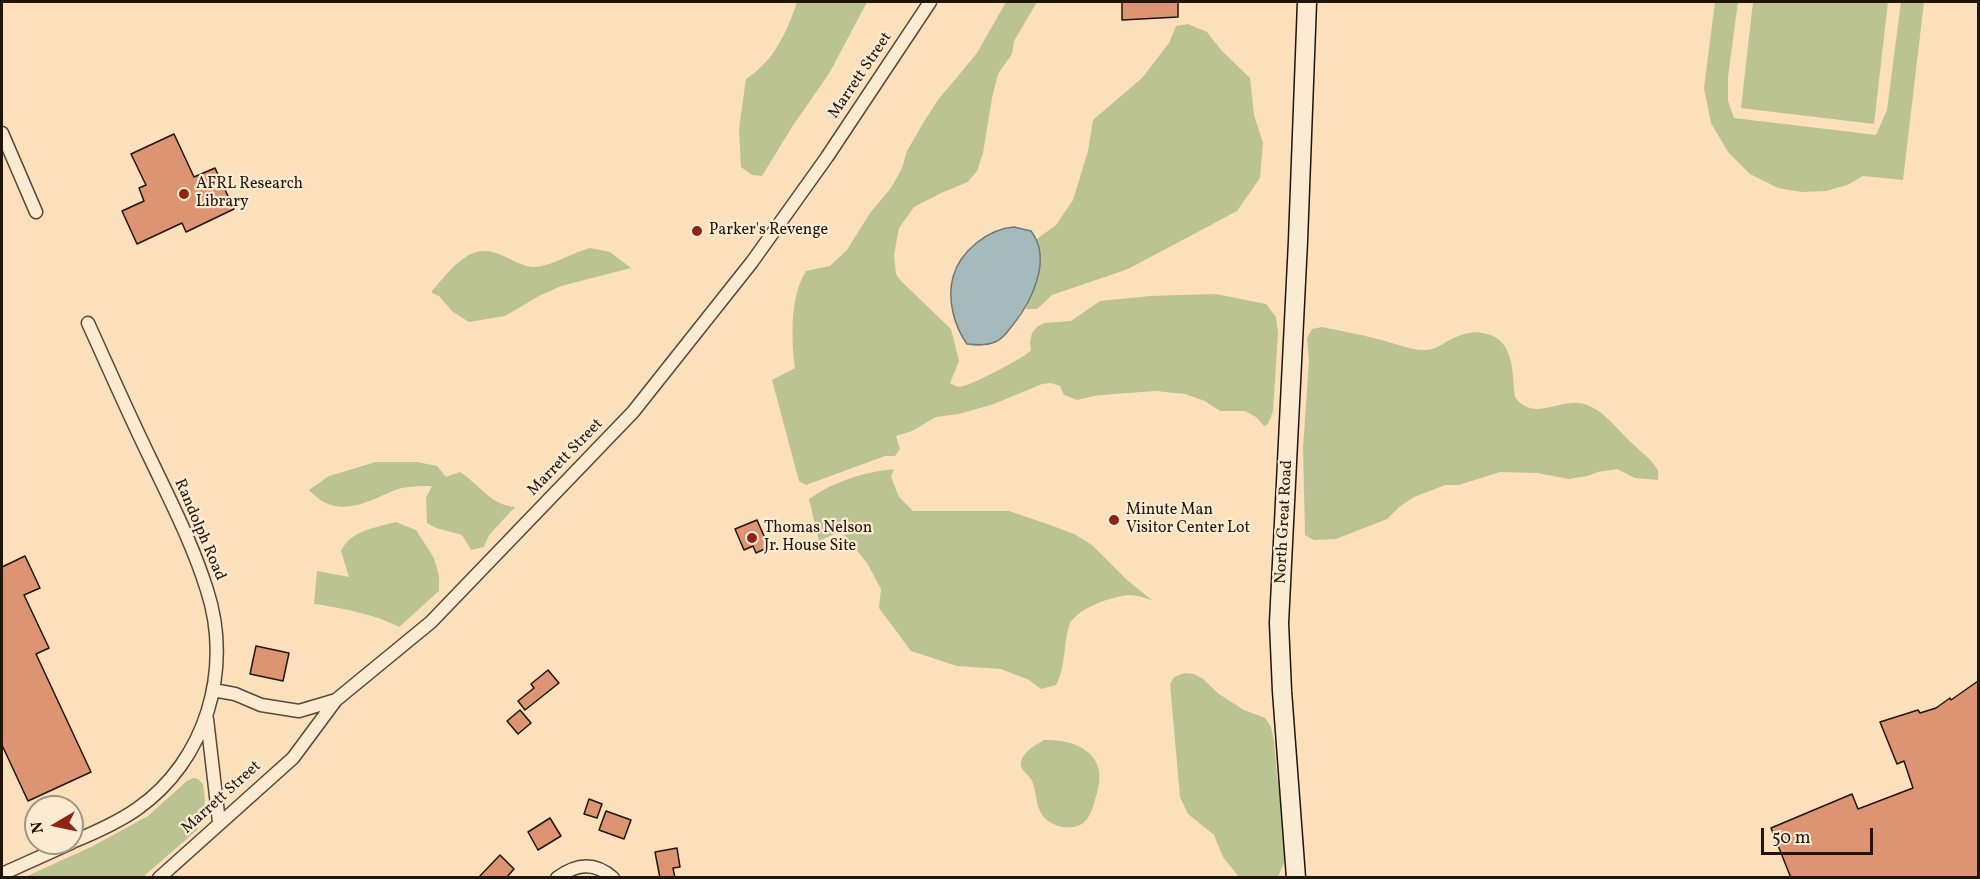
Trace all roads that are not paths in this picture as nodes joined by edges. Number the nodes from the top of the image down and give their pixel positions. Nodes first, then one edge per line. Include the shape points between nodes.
1 (930, 2) edge
2 (1307, 2) edge
3 (2, 133) edge
4 (36, 212) dead end
5 (88, 323) dead end
6 (213, 690) junction
7 (336, 700) junction
8 (207, 718) junction
9 (219, 822) junction
10 (84, 836) edge
11 (44, 855) edge
12 (2, 874) edge
13 (159, 878) edge
14 (557, 878) edge
15 (613, 878) edge
16 (1296, 878) edge

1 - 7 street, Marrett Street via 752,262 633,412 431,622
2 - 16 main road, North Great Road via 1280,623
3 - 4 street
5 - 6 street, Randolph Road via 208,592 217,669
6 - 7 street via 261,705 299,711
6 - 8 street, Randolph Road
7 - 9 street, Marrett Street via 292,758
8 - 9 street
8 - 10 street, Randolph Road via 190,754 164,786 137,809
9 - 13 street, Marrett Street
11 - 12 street, Randolph Road
14 - 15 street via 570,868 592,866

